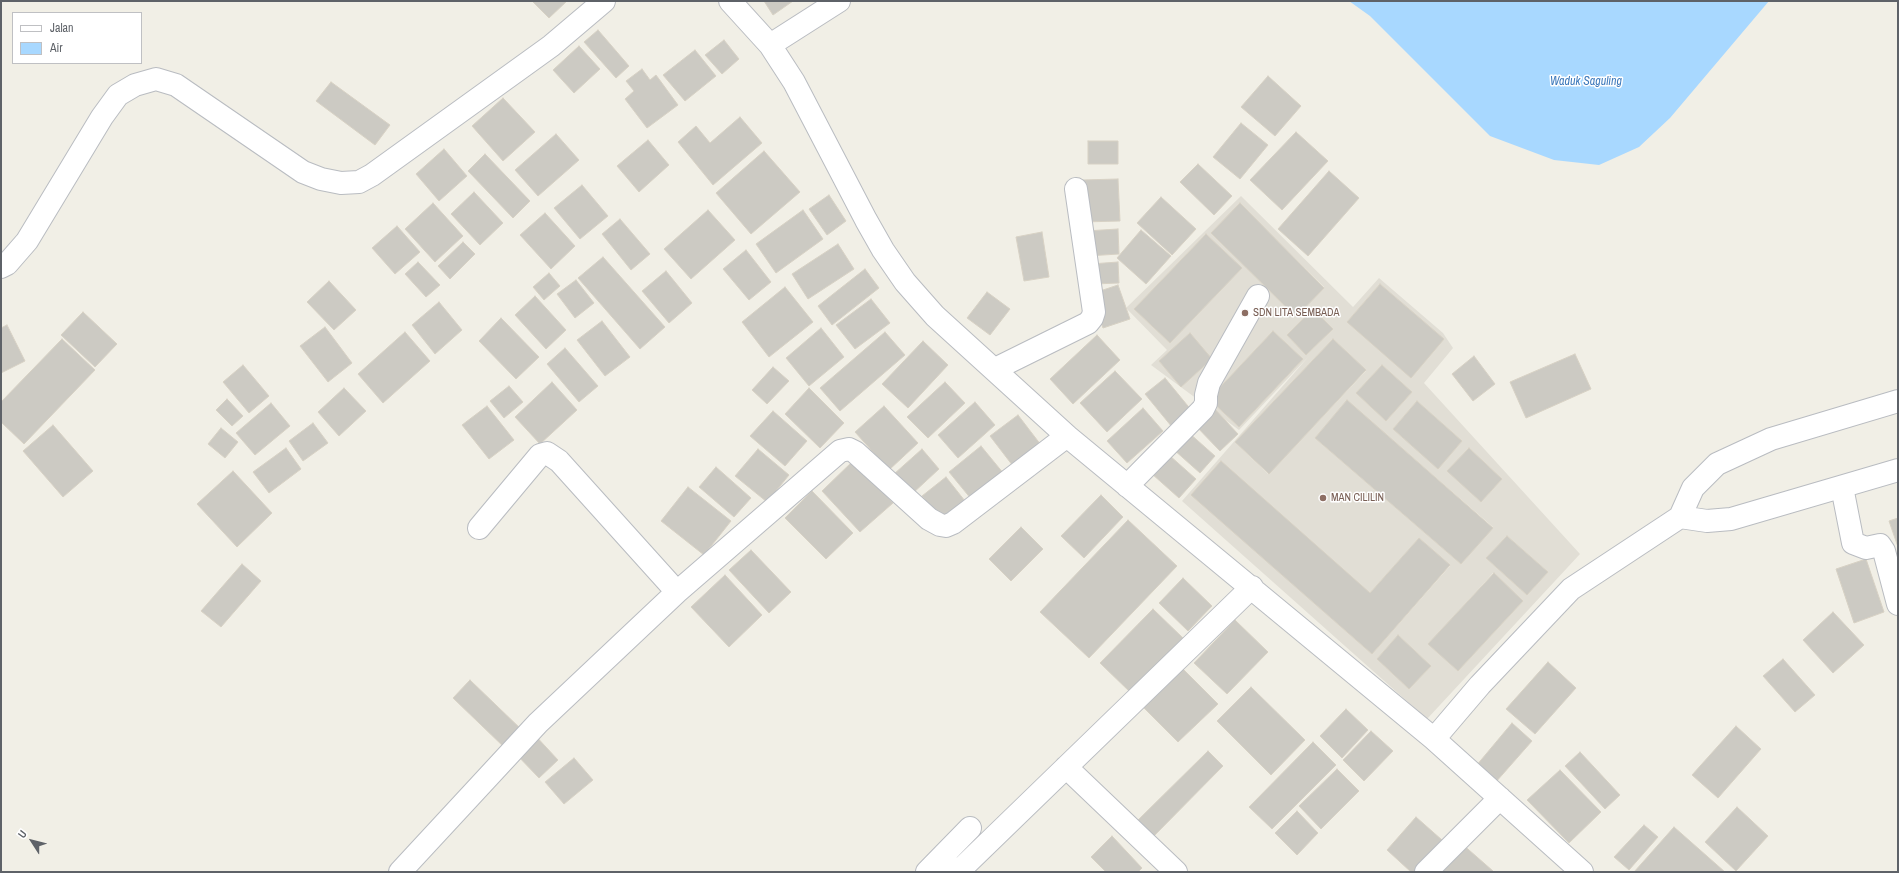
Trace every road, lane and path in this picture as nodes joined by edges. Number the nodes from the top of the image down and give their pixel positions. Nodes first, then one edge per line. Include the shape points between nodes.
1 (604, 1) edge
2 (730, 1) edge
3 (839, 1) edge
4 (770, 46) junction
5 (1076, 189) dead end
6 (1, 267) edge
7 (1258, 296) dead end
8 (995, 369) junction
9 (1898, 401) edge
10 (1067, 436) junction
11 (1898, 470) edge
12 (1127, 486) junction
13 (1842, 487) junction
14 (1680, 517) junction
15 (479, 528) dead end
16 (1252, 587) junction
17 (676, 592) junction
18 (1898, 604) edge
19 (1434, 739) junction
20 (1066, 767) junction
21 (1500, 798) junction
22 (970, 828) dead end
23 (934, 865) edge
24 (400, 872) edge
25 (1176, 872) edge
26 (1426, 872) edge
27 (1582, 872) edge

1 - 6 street via 551,46 372,176 359,182 341,183 303,172 176,84 156,79 135,85 118,95 27,241 7,264
2 - 4 street
3 - 4 street
4 - 8 street via 794,82 866,220 905,282 935,316
5 - 8 street via 1094,312 1092,318 1088,323
7 - 12 street via 1209,383 1203,409
8 - 10 street
9 - 14 street via 1771,439 1717,464 1693,488
10 - 12 street
10 - 17 street via 946,526 929,519 855,452 849,449 840,451
11 - 13 street
12 - 16 street
13 - 14 street via 1731,520 1707,521
13 - 18 street via 1853,543 1866,548 1880,545 1884,551
14 - 19 street via 1571,589 1480,685
15 - 17 street via 540,455 547,453 558,461
16 - 19 street
16 - 20 street
17 - 24 street via 538,723
19 - 21 street
20 - 23 street via 960,870
20 - 25 street
21 - 26 street
21 - 27 street
22 - 23 street

